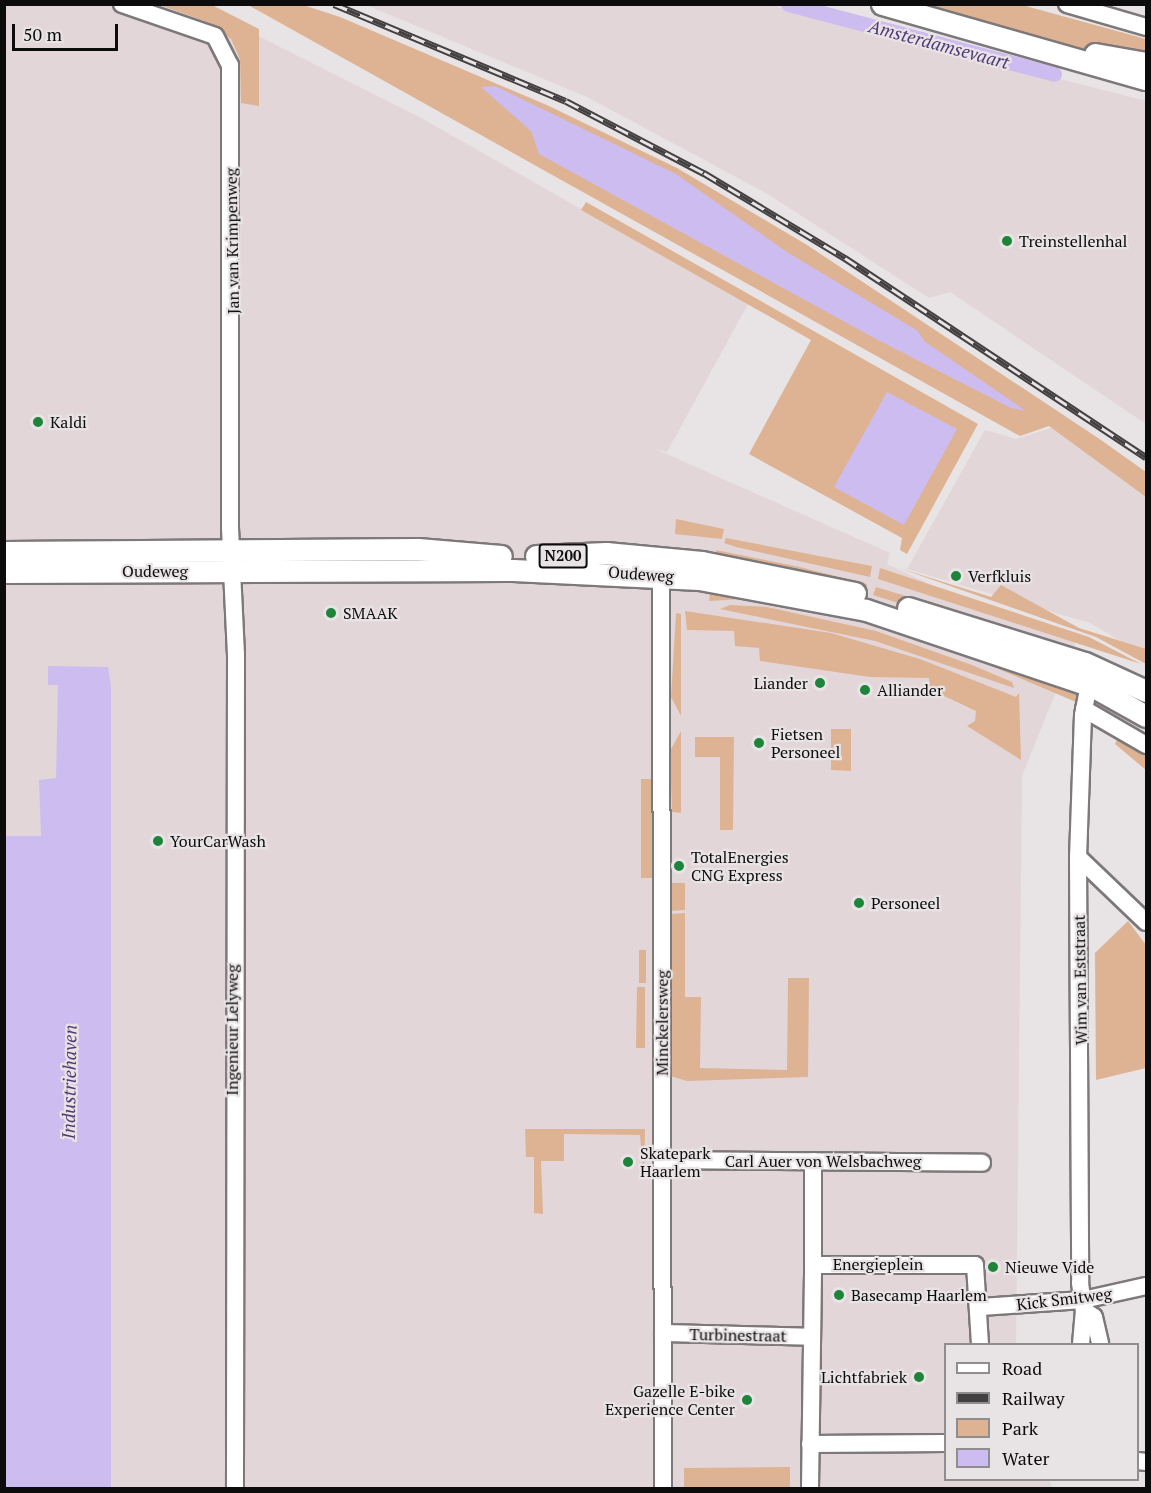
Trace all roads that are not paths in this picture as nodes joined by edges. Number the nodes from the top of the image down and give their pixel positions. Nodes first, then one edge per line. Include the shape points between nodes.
1 (122, 4) edge
2 (882, 4) edge
3 (1079, 6) edge
4 (1146, 27) edge
5 (1040, 48) junction
6 (1146, 63) edge
7 (1146, 79) edge
8 (232, 549) junction
9 (4, 552) edge
10 (661, 567) junction
11 (4, 572) edge
12 (234, 572) junction
13 (1085, 663) junction
14 (1092, 686) junction
15 (1146, 691) edge
16 (1084, 709) junction
17 (1146, 716) edge
18 (1146, 746) edge
19 (1078, 857) junction
20 (1146, 922) edge
21 (663, 1160) junction
22 (813, 1161) junction
23 (982, 1162) dead end
24 (813, 1265) junction
25 (1146, 1286) edge
26 (1083, 1305) junction
27 (981, 1308) junction
28 (663, 1333) junction
29 (812, 1337) junction
30 (980, 1343) edge
31 (1081, 1343) edge
32 (1100, 1343) edge
33 (944, 1443) edge
34 (810, 1444) junction
35 (235, 1488) edge
36 (663, 1488) edge
37 (810, 1488) edge

1 - 8 street, Jan van Krimpenweg via 215,36 230,64
2 - 5 main road
3 - 4 street
5 - 6 main road
5 - 7 main road
8 - 9 main road, Oudeweg / N200
8 - 10 main road, Oudeweg / N200
8 - 12 street, Jan van Krimpenweg
10 - 12 main road, Oudeweg / N200
10 - 13 main road, Oudeweg / N200 via 851,592
10 - 14 main road, Oudeweg / N200 via 866,610
10 - 21 street, Minckelersweg
11 - 12 main road, Oudeweg / N200
12 - 35 street, Ingenieur Lelyweg
13 - 14 street
13 - 15 main road, Oudeweg / N200
14 - 16 street, Wim van Eststraat
14 - 17 main road, Oudeweg / N200
16 - 18 street
16 - 19 street, Wim van Eststraat
19 - 20 street
19 - 26 street, Wim van Eststraat
21 - 22 street, Carl Auer von Welsbachweg
21 - 28 street, Minckelersweg
22 - 23 street, Carl Auer von Welsbachweg
22 - 24 street, Energieplein
24 - 27 street, Energieplein via 975,1265
24 - 29 street
25 - 26 street, Kick Smitweg
26 - 27 street, Kick Smitweg
26 - 31 street, Wim van Eststraat
26 - 32 street via 1094,1317
27 - 30 street
28 - 29 street, Turbinestraat
28 - 36 street, Minckelersweg
29 - 34 street
33 - 34 street
34 - 37 street

